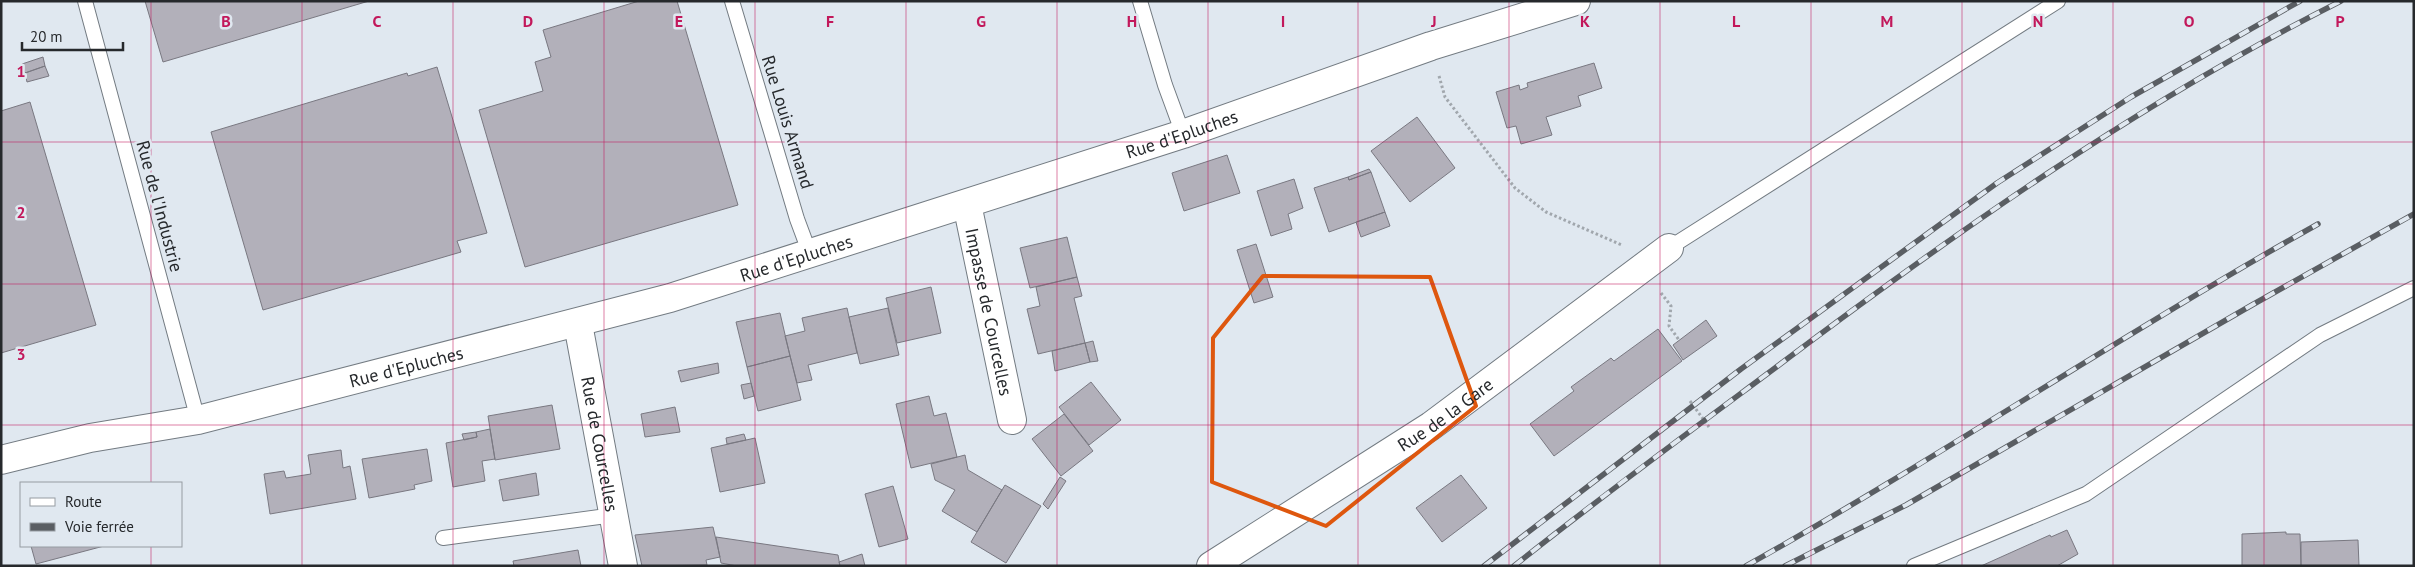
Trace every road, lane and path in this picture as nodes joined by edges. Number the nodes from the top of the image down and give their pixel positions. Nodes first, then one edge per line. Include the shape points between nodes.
1 (85, 1) edge
2 (732, 1) edge
3 (1140, 1) edge
4 (1576, 1) edge
5 (2058, 1) edge
6 (1431, 46) junction
7 (1183, 134) junction
8 (967, 204) junction
9 (1630, 248) dead end
10 (1669, 248) joint
11 (810, 254) junction
12 (2414, 288) edge
13 (578, 324) junction
14 (1690, 400) dead end
15 (198, 420) junction
16 (1012, 420) dead end
17 (1709, 427) dead end
18 (1, 460) edge
19 (614, 514) junction
20 (444, 538) dead end
21 (623, 566) edge
22 (1211, 566) edge
23 (1914, 566) edge

1 - 15 lane, Rue de l'Industrie
2 - 11 lane, Rue Louis Armand
3 - 7 lane
4 - 6 street, Rue d'Epluches
5 - 10 lane
6 - 7 street, Rue d'Epluches
6 - 9 path via 1444,97 1515,188 1546,212
7 - 8 street, Rue d'Epluches
8 - 11 street, Rue d'Epluches
8 - 16 street, Impasse de Courcelles
10 - 22 street, Rue de la Gare via 1431,426
11 - 13 street, Rue d'Epluches
12 - 23 lane via 2320,335 2086,494
13 - 15 street, Rue d'Epluches
13 - 19 street, Rue de Courcelles
14 - 17 path
15 - 18 street, Rue d'Epluches via 90,438
19 - 20 lane
19 - 21 street, Rue de Courcelles

